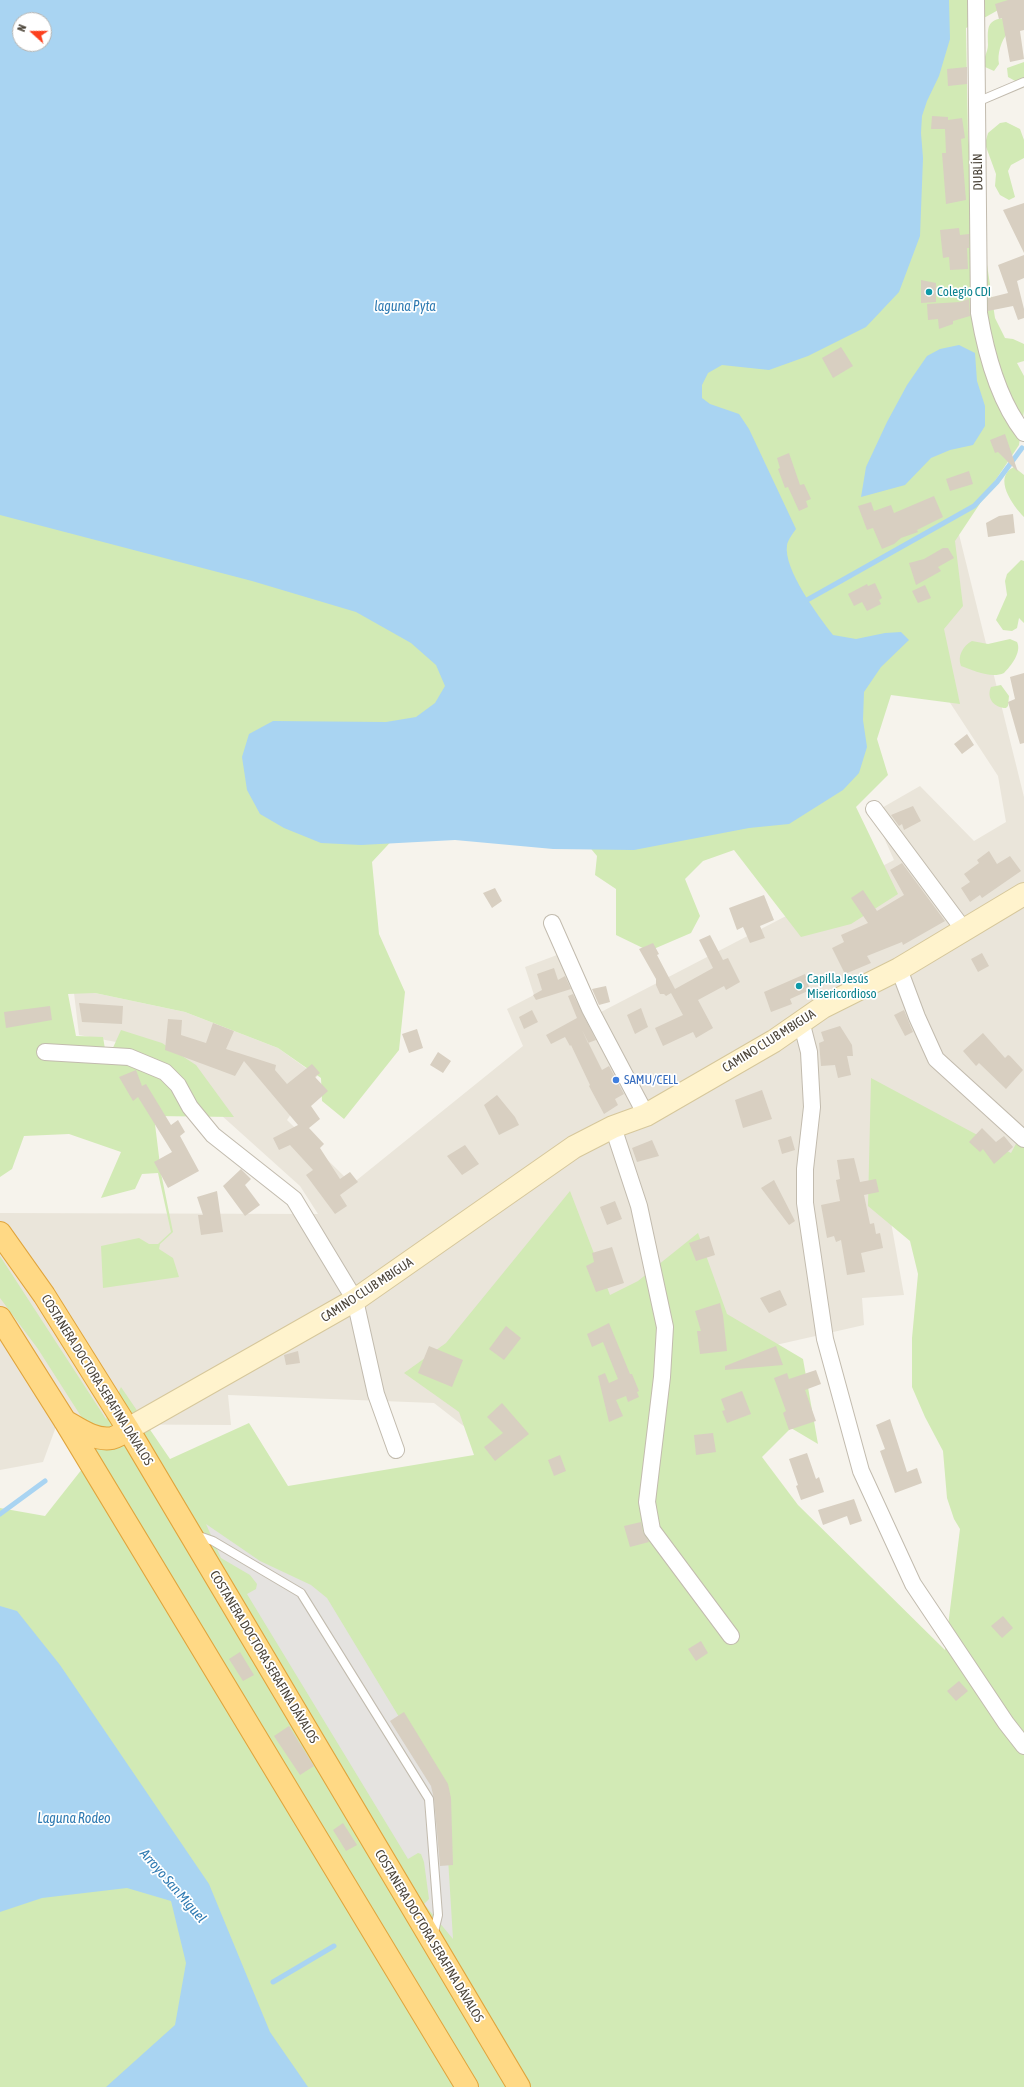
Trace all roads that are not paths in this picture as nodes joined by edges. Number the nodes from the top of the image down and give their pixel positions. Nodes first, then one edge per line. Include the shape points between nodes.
1 (976, 0) edge
2 (1024, 82) edge
3 (977, 102) junction
4 (1024, 433) edge
5 (874, 809) dead end
6 (1024, 894) edge
7 (552, 923) dead end
8 (964, 930) junction
9 (899, 969) junction
10 (801, 1021) junction
11 (45, 1052) dead end
12 (646, 1115) junction
13 (613, 1127) junction
14 (1024, 1139) edge
15 (0, 1233) edge
16 (355, 1300) junction
17 (0, 1318) edge
18 (65, 1422) junction
19 (128, 1429) junction
20 (396, 1450) dead end
21 (189, 1532) junction
22 (731, 1636) dead end
23 (1024, 1746) edge
24 (432, 1940) junction
25 (467, 2087) edge
26 (519, 2087) edge

1 - 3 street, DUBLÍN
2 - 3 lane
3 - 4 street, DUBLÍN via 980,313 984,343 1004,398
5 - 8 street
6 - 8 main road, CAMINO CLUB MBIGUA
7 - 12 street via 590,1009
8 - 9 main road, CAMINO CLUB MBIGUA
9 - 10 main road, CAMINO CLUB MBIGUA via 823,1007
9 - 14 street via 936,1059
10 - 12 main road, CAMINO CLUB MBIGUA via 774,1041
10 - 23 street via 809,1052 812,1107 805,1169 805,1202 825,1339 861,1471 913,1584
11 - 16 street via 129,1057 165,1072 178,1085 190,1107 213,1135 294,1199
12 - 13 main road, CAMINO CLUB MBIGUA
13 - 16 main road, CAMINO CLUB MBIGUA via 574,1147
13 - 22 street via 639,1206 665,1327 662,1376 647,1502 652,1530
15 - 19 highway, COSTANERA DOCTORA SERAFINA DÁVALOS via 44,1295
16 - 19 main road, CAMINO CLUB MBIGUA
16 - 20 street via 376,1394
17 - 18 highway
18 - 19 highway via 85,1433 102,1438 113,1438
18 - 25 highway
19 - 21 highway, COSTANERA DOCTORA SERAFINA DÁVALOS
21 - 24 highway, COSTANERA DOCTORA SERAFINA DÁVALOS
21 - 24 lane via 213,1541 301,1593 428,1799 438,1915
24 - 26 highway, COSTANERA DOCTORA SERAFINA DÁVALOS

